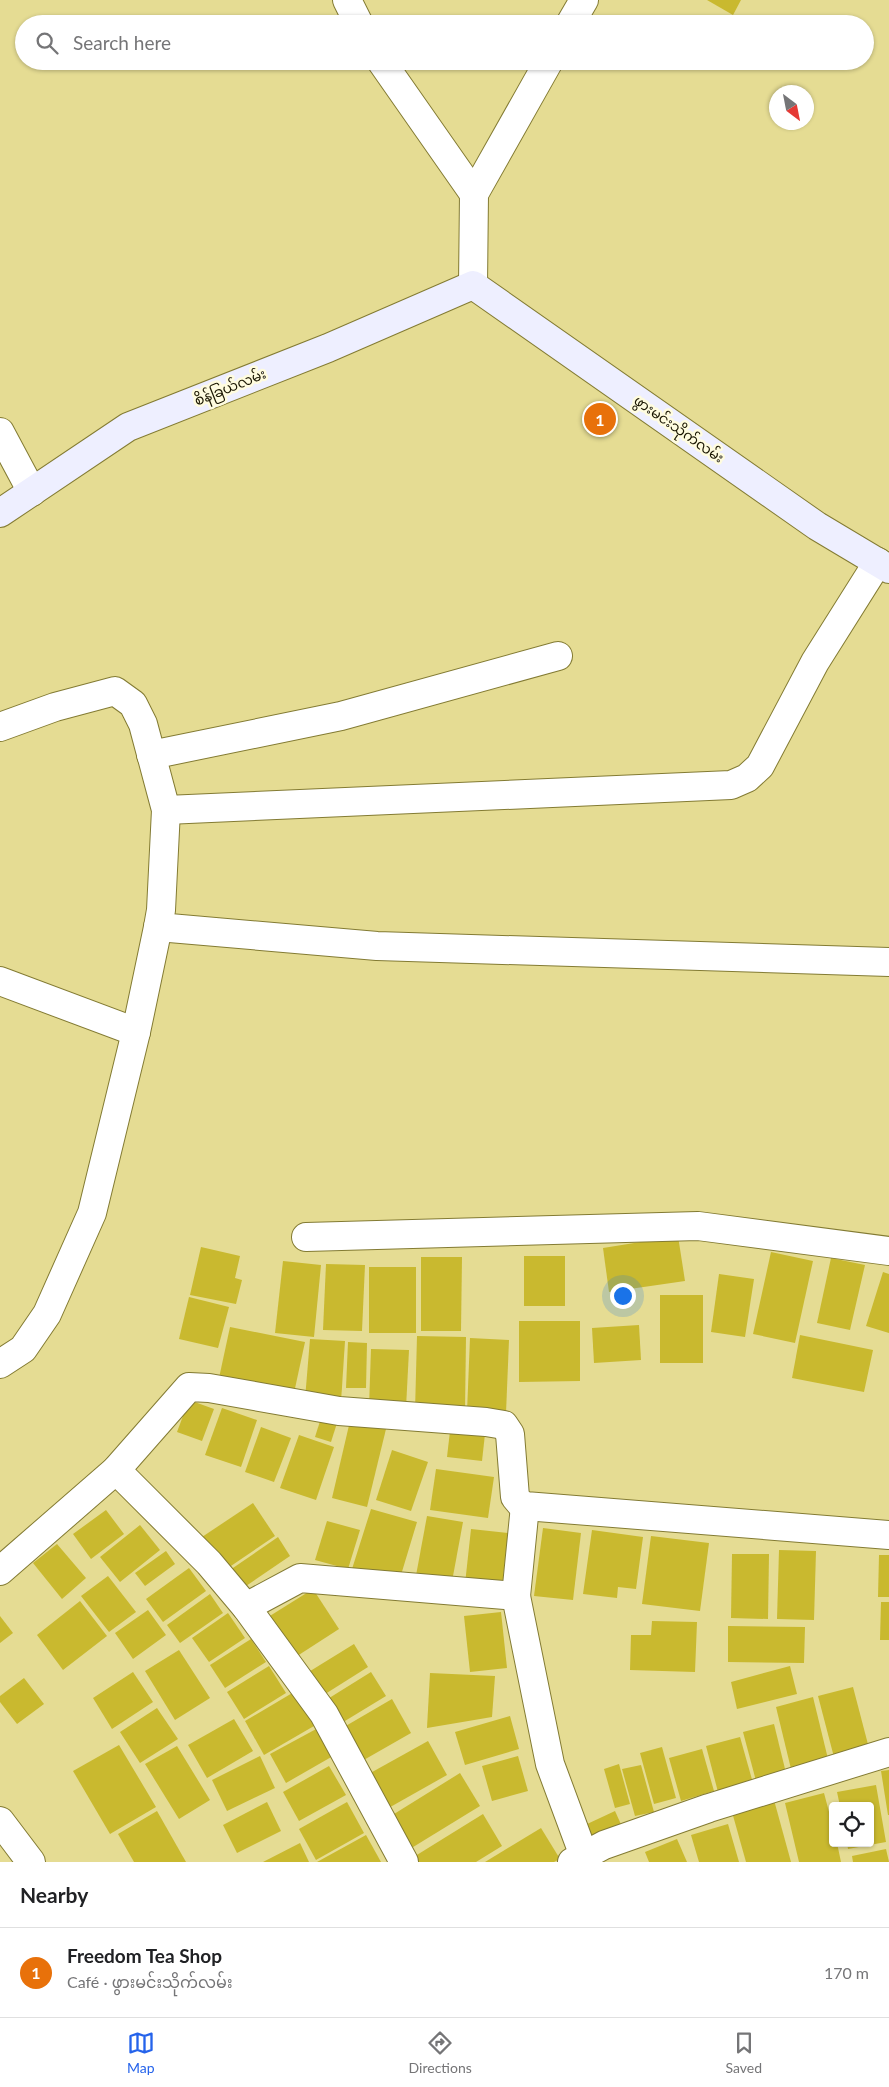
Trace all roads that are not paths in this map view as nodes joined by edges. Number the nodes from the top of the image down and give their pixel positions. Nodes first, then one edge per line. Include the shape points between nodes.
1 (347, 0) edge
2 (584, 0) edge
3 (354, 15) edge
4 (575, 15) edge
5 (387, 70) edge
6 (543, 70) edge
7 (474, 194) junction
8 (473, 285) junction
9 (0, 432) edge
10 (32, 492) junction
11 (0, 514) edge
12 (883, 565) edge
13 (558, 656) dead end
14 (0, 727) edge
15 (151, 755) junction
16 (166, 810) junction
17 (158, 926) junction
18 (889, 962) edge
19 (0, 981) edge
20 (136, 1032) junction
21 (306, 1237) dead end
22 (889, 1251) edge
23 (0, 1364) edge
24 (116, 1470) junction
25 (525, 1506) junction
26 (889, 1534) edge
27 (0, 1571) edge
28 (516, 1596) junction
29 (246, 1607) junction
30 (889, 1752) edge
31 (0, 1821) edge
32 (578, 1859) edge
33 (31, 1862) edge
34 (404, 1862) edge

1 - 3 street
2 - 4 street
5 - 7 street
6 - 7 street
7 - 8 street
8 - 10 street, စိန်ခြယ်လမ်း via 328,348 128,427
8 - 12 street, ဖွားမင်းသိုက်လမ်း via 817,526
9 - 10 street
10 - 11 street, စိန်ခြယ်လမ်း
12 - 16 street via 815,662 760,766 747,778 731,785
13 - 15 street via 341,716
14 - 15 street via 55,707 115,691 133,704 143,724
15 - 16 street
16 - 17 street
17 - 18 street via 378,946
17 - 20 street
19 - 20 street
20 - 23 street via 92,1213 47,1314 22,1348
21 - 22 street via 698,1226
24 - 25 street via 189,1387 209,1388 339,1411 504,1425 510,1434 515,1498
24 - 27 street
24 - 29 street via 209,1563
25 - 26 street
25 - 28 street
28 - 29 street via 300,1578
28 - 32 street via 550,1764
29 - 34 street via 324,1714
30 - 32 street via 709,1808 604,1845
31 - 33 street

